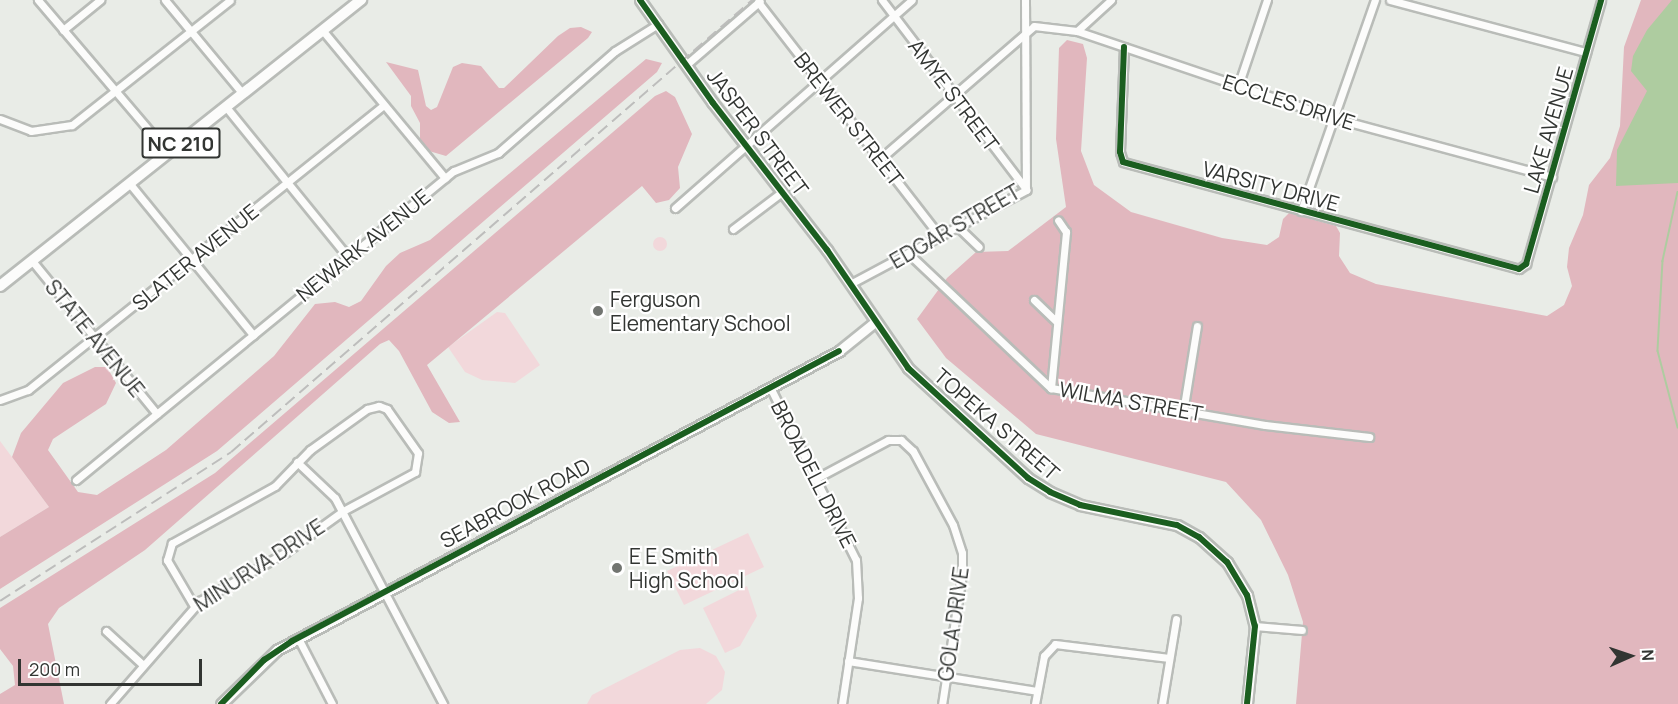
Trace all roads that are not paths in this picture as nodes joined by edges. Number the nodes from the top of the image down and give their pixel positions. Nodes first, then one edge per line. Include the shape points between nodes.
1 (38, 0) edge
2 (100, 0) edge
3 (165, 0) edge
4 (230, 0) edge
5 (362, 0) edge
6 (640, 0) edge
7 (882, 0) edge
8 (912, 0) edge
9 (1111, 0) edge
10 (1267, 0) edge
11 (1375, 0) edge
12 (1390, 0) edge
13 (1601, 0) edge
14 (760, 1) edge
15 (1026, 1) edge
16 (894, 16) junction
17 (658, 24) junction
18 (63, 30) junction
19 (1027, 30) junction
20 (1077, 31) junction
21 (190, 32) junction
22 (323, 32) junction
23 (1124, 47) junction
24 (1586, 52) junction
25 (687, 64) junction
26 (820, 81) junction
27 (1238, 86) junction
28 (114, 94) junction
29 (243, 94) junction
30 (954, 94) junction
31 (384, 105) junction
32 (226, 107) junction
33 (1334, 118) junction
34 (0, 119) edge
35 (745, 145) junction
36 (168, 153) junction
37 (880, 159) junction
38 (1552, 177) junction
39 (445, 178) junction
40 (287, 181) junction
41 (130, 184) junction
42 (1026, 190) junction
43 (782, 192) junction
44 (675, 208) dead end
45 (1301, 211) junction
46 (1058, 220) dead end
47 (957, 225) junction
48 (733, 229) dead end
49 (939, 235) junction
50 (979, 247) dead end
51 (908, 253) junction
52 (348, 257) junction
53 (191, 259) junction
54 (33, 262) junction
55 (1523, 267) joint
56 (850, 284) junction
57 (0, 286) edge
58 (1034, 300) dead end
59 (1056, 321) junction
60 (875, 322) junction
61 (1197, 326) dead end
62 (253, 335) junction
63 (95, 338) junction
64 (770, 387) junction
65 (1051, 388) junction
66 (0, 400) edge
67 (1183, 412) junction
68 (157, 414) junction
69 (1369, 437) dead end
70 (297, 462) junction
71 (815, 478) junction
72 (76, 480) dead end
73 (343, 511) junction
74 (384, 592) junction
75 (194, 606) junction
76 (1176, 619) dead end
77 (1255, 626) junction
78 (1302, 630) dead end
79 (106, 631) dead end
80 (298, 638) junction
81 (1169, 658) junction
82 (848, 661) junction
83 (142, 664) junction
84 (946, 676) junction
85 (1037, 691) junction
86 (110, 704) edge
87 (222, 704) edge
88 (332, 704) edge
89 (443, 704) edge
90 (842, 704) edge
91 (942, 704) edge
92 (1035, 704) edge
93 (1161, 704) edge
94 (1247, 704) edge

1 - 18 street
2 - 18 street
3 - 21 street
4 - 21 street
5 - 22 main road, NC 210
6 - 17 street, JASPER STREET
7 - 16 street, AMYE STREET
8 - 16 street
9 - 20 street
10 - 27 street
11 - 33 street
12 - 24 street
13 - 24 street, LAKE AVENUE
14 - 25 street
14 - 26 street, BREWER STREET
15 - 19 street, EDGAR STREET
16 - 26 street
16 - 30 street, AMYE STREET
17 - 25 street, JASPER STREET
17 - 39 street, NEWARK AVENUE via 615,51 498,153
18 - 28 street
19 - 20 street, ECCLES DRIVE via 1034,26
19 - 30 street
19 - 42 street, EDGAR STREET
20 - 23 street, ECCLES DRIVE
21 - 28 street
21 - 29 street
22 - 29 main road, NC 210
22 - 31 street
23 - 27 street, ECCLES DRIVE
23 - 45 street, VARSITY DRIVE via 1120,152 1123,162
24 - 38 street, LAKE AVENUE
25 - 35 street, JASPER STREET
26 - 35 street
26 - 37 street, BREWER STREET
27 - 33 street, ECCLES DRIVE
28 - 34 street via 83,119 60,129 27,131
28 - 36 street
29 - 32 main road, NC 210
30 - 37 street
30 - 42 street, AMYE STREET
31 - 39 street
31 - 40 street, SLATER AVENUE
32 - 36 main road, NC 210
32 - 40 street
33 - 38 street, ECCLES DRIVE
33 - 45 street
35 - 43 street, JASPER STREET
35 - 44 street
36 - 41 main road, NC 210
37 - 49 street, BREWER STREET
38 - 55 street, LAKE AVENUE
39 - 52 street, NEWARK AVENUE
40 - 52 street
40 - 53 street, SLATER AVENUE
41 - 53 street
41 - 54 main road, NC 210
42 - 47 street, EDGAR STREET
43 - 48 street
43 - 56 street, JASPER STREET
45 - 55 street, VARSITY DRIVE via 1507,268
46 - 59 street via 1066,231
47 - 49 street, EDGAR STREET
47 - 50 street
49 - 51 street, EDGAR STREET
51 - 56 street, EDGAR STREET
51 - 65 street, WILMA STREET
52 - 62 street, NEWARK AVENUE
53 - 62 street
53 - 63 street, SLATER AVENUE
54 - 57 main road, NC 210
54 - 63 street, STATE AVENUE
56 - 60 street, TOPEKA STREET
58 - 59 street
59 - 65 street
60 - 64 street, SEABROOK ROAD via 855,342
60 - 77 street, TOPEKA STREET via 908,368 1035,483 1080,506 1177,525 1209,544 1242,583
61 - 67 street
62 - 68 street, NEWARK AVENUE
63 - 66 street, SLATER AVENUE via 28,390
63 - 68 street, STATE AVENUE
64 - 71 street, BROADELL DRIVE
64 - 74 street, SEABROOK ROAD
65 - 67 street, WILMA STREET
67 - 69 street, WILMA STREET
68 - 72 street, NEWARK AVENUE
70 - 73 street via 322,482
70 - 73 street, MINURVA DRIVE via 367,409 387,409 418,453 418,469
70 - 75 street via 268,491 169,547 167,560
71 - 82 street, BROADELL DRIVE via 849,541 859,573
71 - 84 street, GOLA DRIVE via 888,440 901,440 911,447 953,525 962,553
73 - 74 street
73 - 75 street, MINURVA DRIVE via 286,552
74 - 80 street, SEABROOK ROAD
74 - 89 street
75 - 83 street, MINURVA DRIVE
76 - 81 street
77 - 78 street
77 - 94 street
79 - 83 street
80 - 87 street, SEABROOK ROAD via 264,660
80 - 88 street
81 - 85 street via 1054,644 1044,656
81 - 93 street
82 - 84 street
82 - 90 street, BROADELL DRIVE
83 - 86 street, MINURVA DRIVE
84 - 85 street
84 - 91 street, GOLA DRIVE
85 - 92 street

